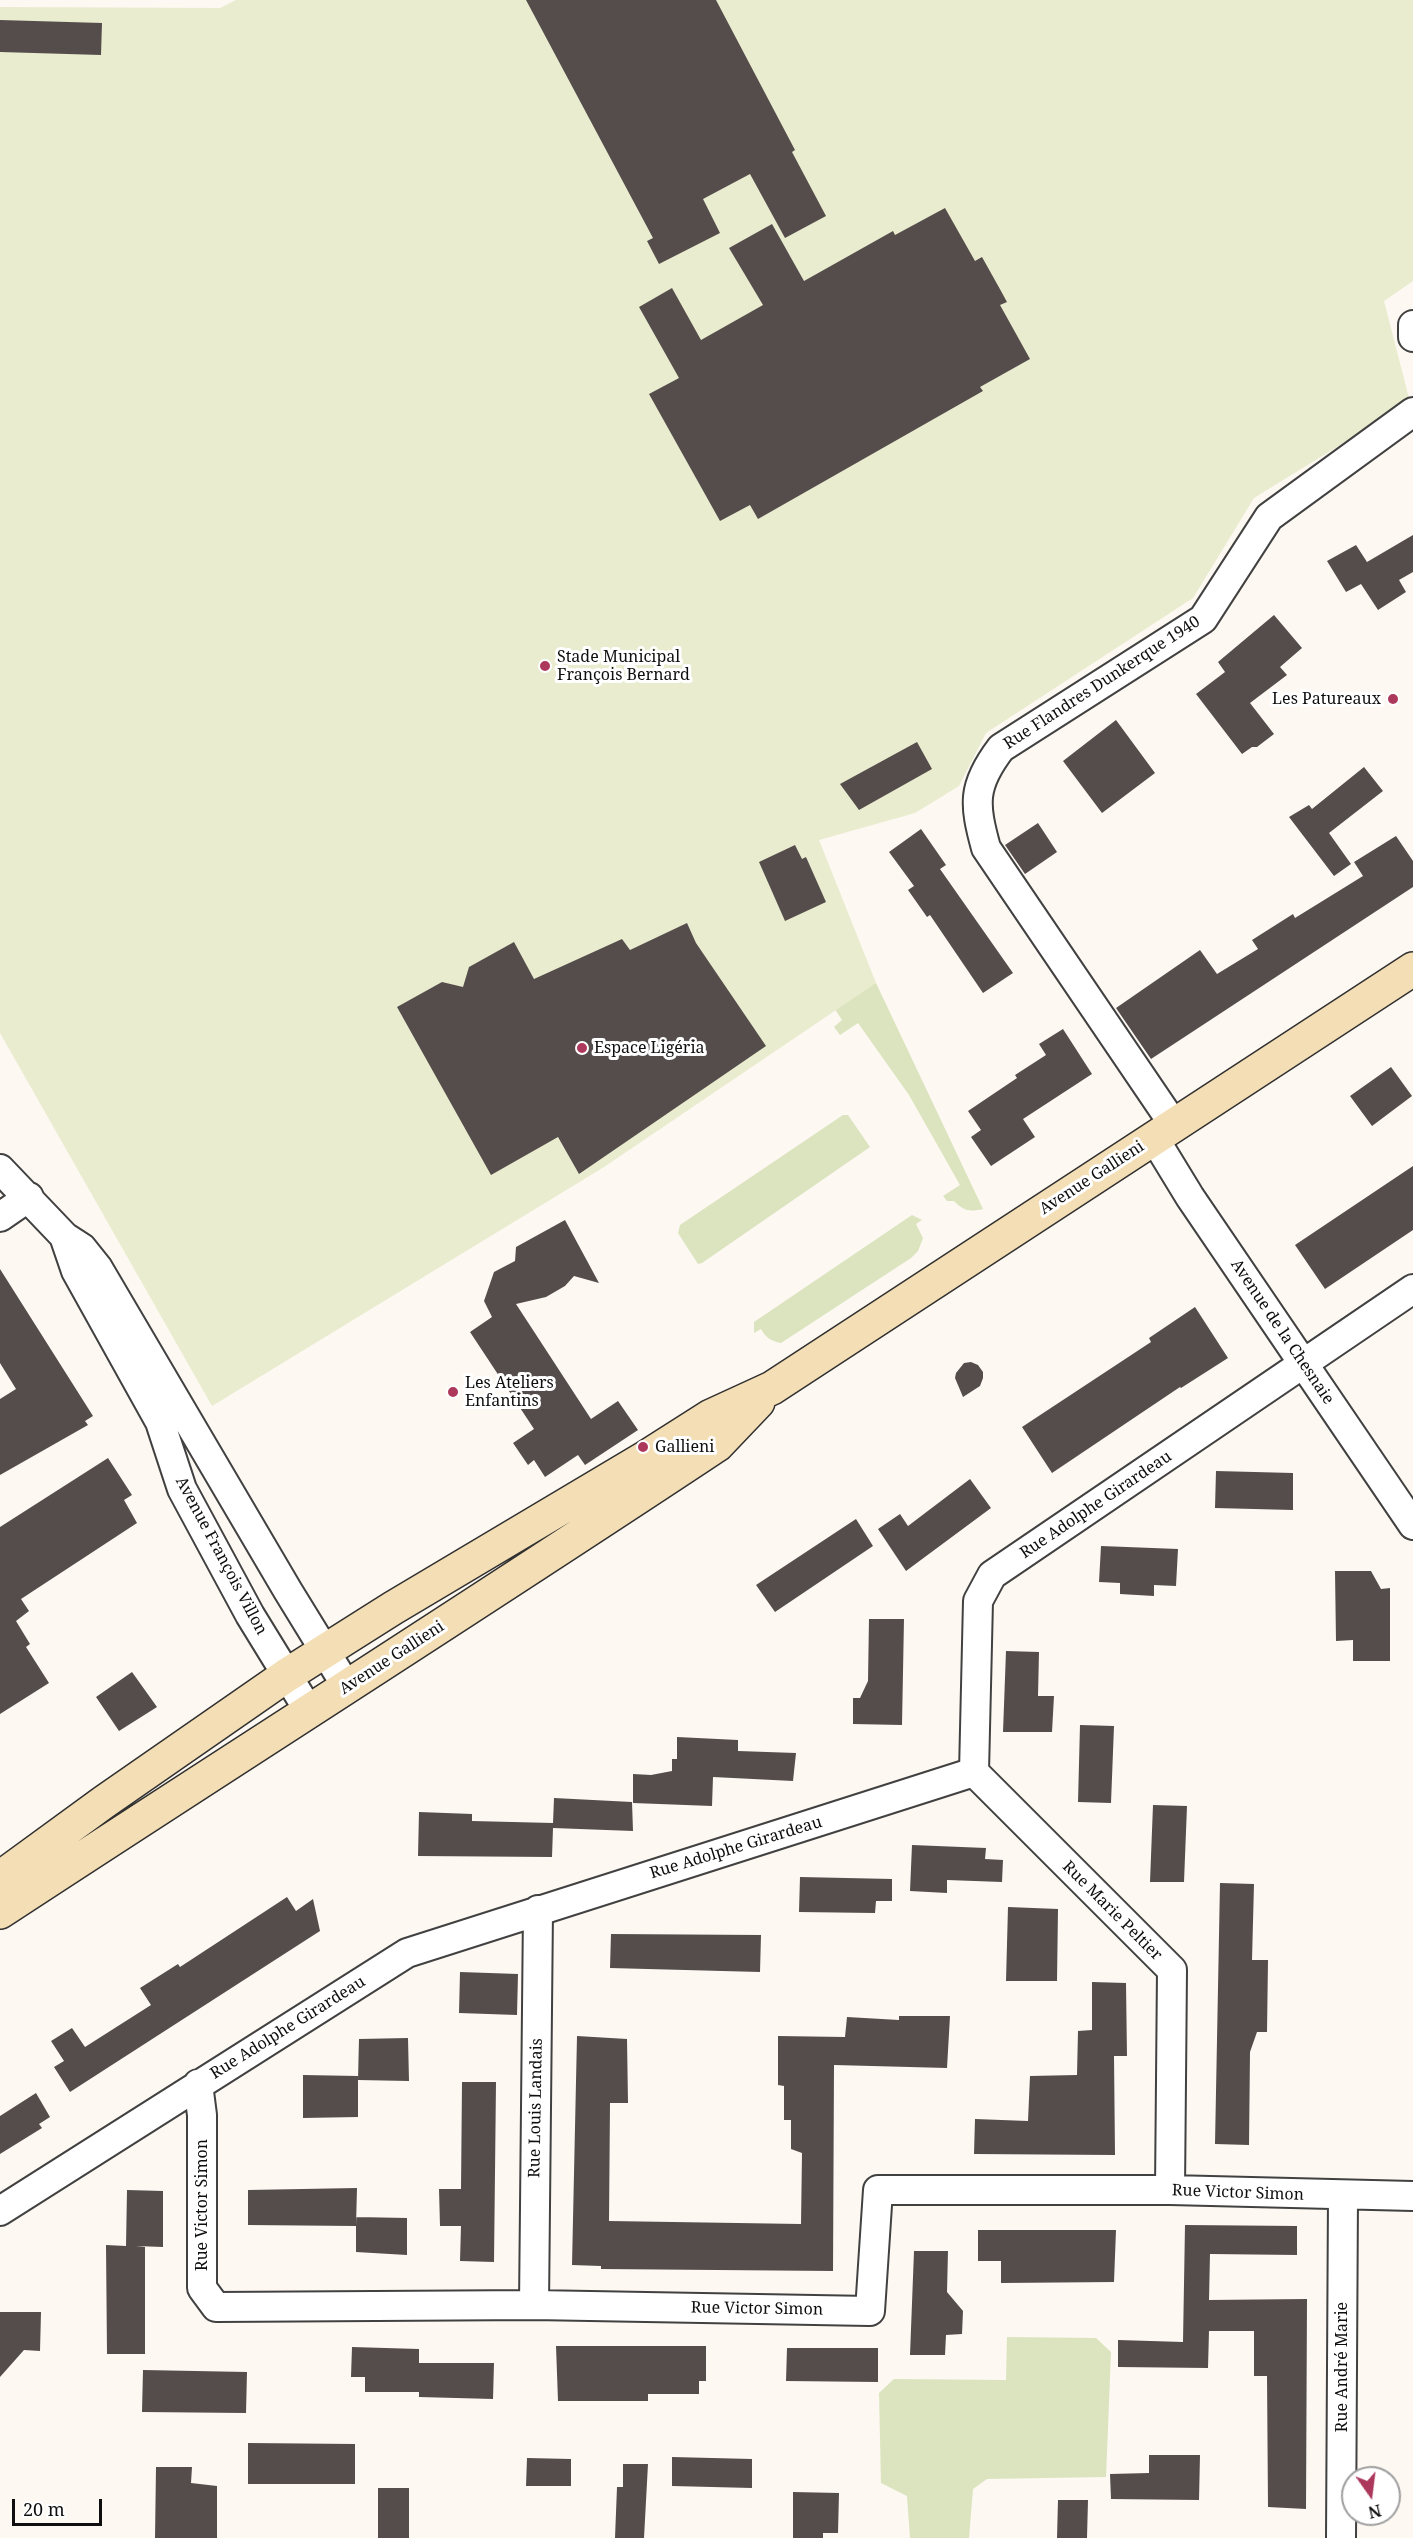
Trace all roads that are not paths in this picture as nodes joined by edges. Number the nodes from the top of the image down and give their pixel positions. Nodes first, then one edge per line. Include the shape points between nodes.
1 (1413, 325) edge
2 (1413, 337) edge
3 (1413, 412) edge
4 (1413, 969) edge
5 (1164, 1132) junction
6 (0, 1169) edge
7 (29, 1197) junction
8 (0, 1217) edge
9 (64, 1236) junction
10 (1413, 1289) edge
11 (1304, 1364) junction
12 (772, 1388) junction
13 (1413, 1525) edge
14 (325, 1653) junction
15 (286, 1675) junction
16 (347, 1687) junction
17 (309, 1711) junction
18 (974, 1772) junction
19 (0, 1878) edge
20 (538, 1910) junction
21 (0, 1912) edge
22 (198, 2084) junction
23 (1170, 2190) junction
24 (1343, 2196) junction
25 (1413, 2196) edge
26 (0, 2211) edge
27 (534, 2305) junction
28 (1341, 2538) edge

1 - 2 street
3 - 5 street, Rue Flandres Dunkerque 1940 via 1269,517 1203,619 1001,748 980,781 977,816 986,848
4 - 5 main road, Avenue Gallieni
5 - 11 street, Avenue de la Chesnaie via 1190,1197
5 - 12 main road, Avenue Gallieni
6 - 7 street, Avenue François Villon
7 - 8 street
7 - 9 street, Avenue François Villon
9 - 14 street, Avenue François Villon via 82,1248 98,1268
9 - 15 street, Avenue François Villon via 76,1271 160,1422 182,1489
10 - 11 street, Rue Adolphe Girardeau
11 - 13 street, Avenue de la Chesnaie
11 - 18 street, Rue Adolphe Girardeau via 992,1575 978,1601
12 - 14 main road, Avenue Gallieni via 711,1416
12 - 16 main road, Avenue Gallieni via 717,1445
14 - 15 main road, Avenue Gallieni
14 - 16 street, Avenue François Villon
15 - 17 street, Avenue François Villon
15 - 19 main road, Avenue Gallieni
16 - 17 main road, Avenue Gallieni
17 - 21 main road, Avenue Gallieni
18 - 20 street, Rue Adolphe Girardeau
18 - 23 street, Rue Marie Peltier via 1172,1970
20 - 22 street, Rue Adolphe Girardeau via 407,1953
20 - 27 street, Rue Louis Landais
22 - 26 street, Rue Adolphe Girardeau
22 - 27 street, Rue Victor Simon via 202,2115 202,2288 216,2307
23 - 24 street, Rue Victor Simon
23 - 27 street, Rue Victor Simon via 878,2190 870,2312
24 - 25 street, Rue Victor Simon
24 - 28 street, Rue André Marie

